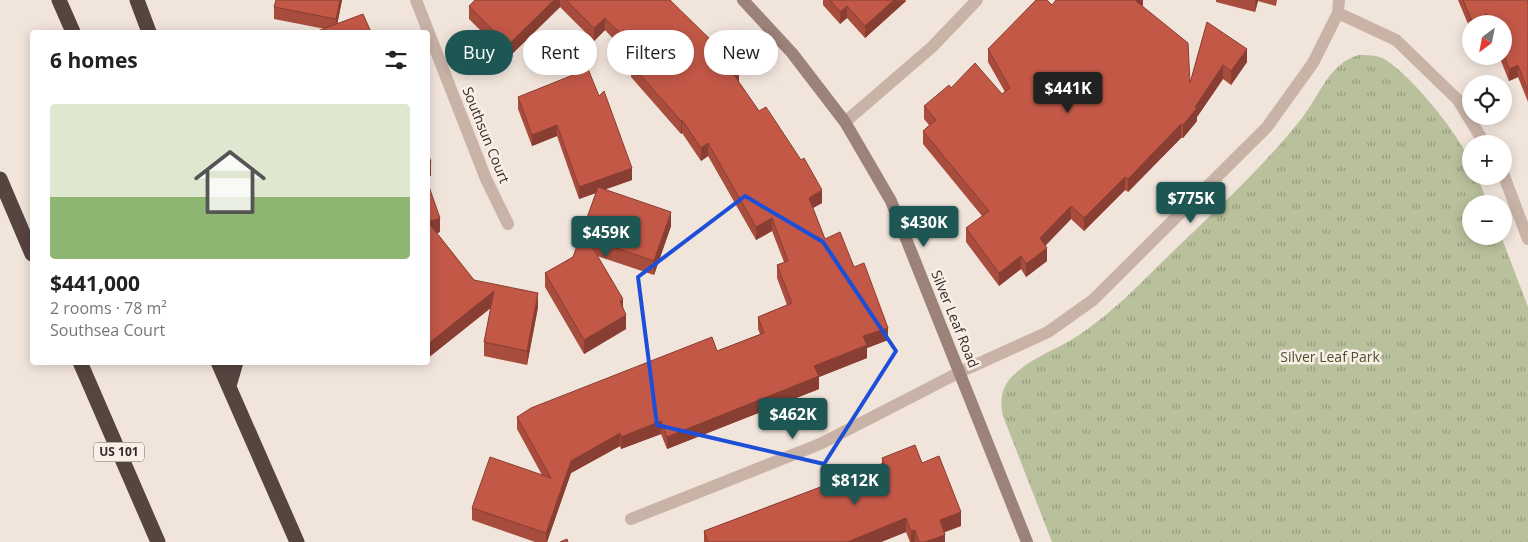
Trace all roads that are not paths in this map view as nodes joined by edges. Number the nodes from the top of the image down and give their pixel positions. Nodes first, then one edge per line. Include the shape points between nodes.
1 (59, 0) edge
2 (137, 0) edge
3 (416, 0) edge
4 (743, 0) edge
5 (977, 0) edge
6 (1339, 6) edge
7 (72, 30) edge
8 (148, 30) edge
9 (428, 30) edge
10 (430, 36) edge
11 (846, 122) junction
12 (1479, 135) edge
13 (0, 179) edge
14 (1507, 185) edge
15 (508, 224) dead end
16 (1528, 239) edge
17 (30, 249) edge
18 (81, 365) edge
19 (219, 365) edge
20 (235, 365) edge
21 (960, 372) junction
22 (228, 386) junction
23 (631, 519) dead end
24 (158, 542) edge
25 (298, 542) edge
26 (1027, 542) edge

1 - 7 highway
2 - 8 highway
3 - 9 street, Southsun Court
4 - 11 street, Silver Leaf Road via 792,53
5 - 11 street via 932,47
6 - 12 street via 1396,40 1458,100
6 - 21 street via 1313,62 1267,127 1093,300 1048,332
10 - 15 street, Southsun Court via 486,179
11 - 21 street, Silver Leaf Road via 891,201
13 - 17 highway
14 - 16 street
18 - 24 highway, US 101
19 - 22 highway
20 - 22 highway
21 - 23 street via 820,444
21 - 26 street, Silver Leaf Road
22 - 25 highway

